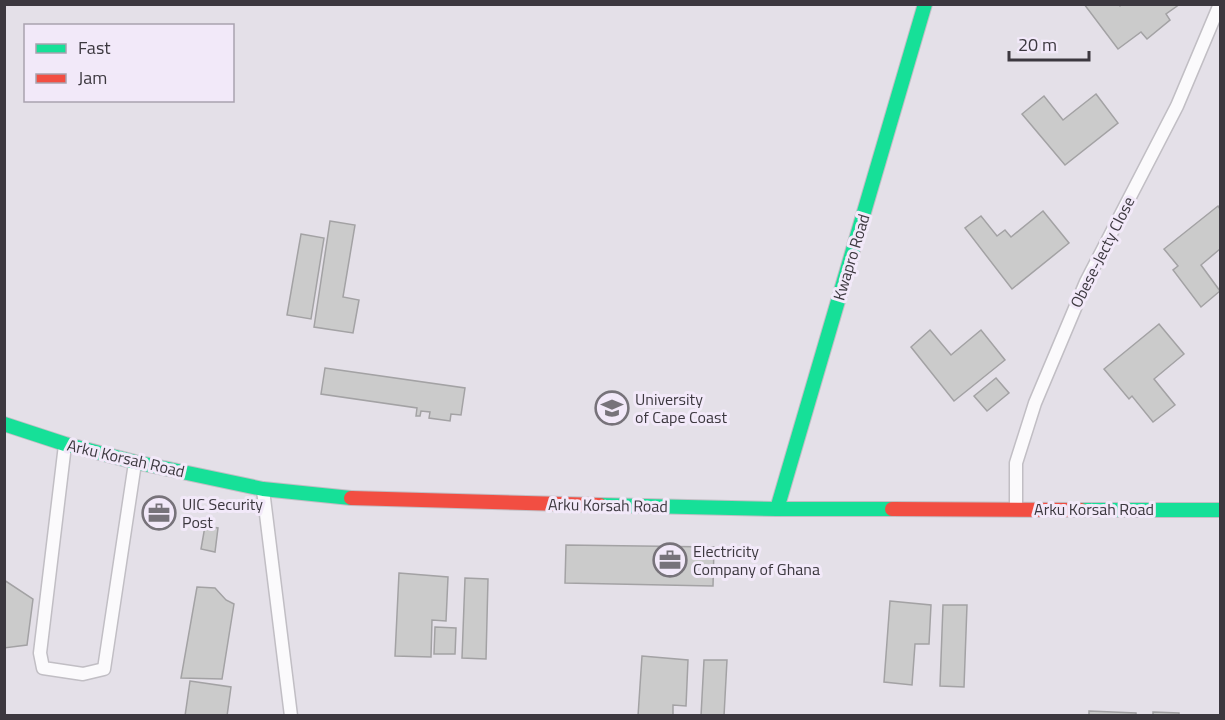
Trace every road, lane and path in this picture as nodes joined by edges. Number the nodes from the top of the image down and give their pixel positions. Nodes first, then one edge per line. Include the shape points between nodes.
1 (925, 4) edge
2 (1220, 4) edge
3 (4, 424) edge
4 (66, 444) junction
5 (135, 462) junction
6 (263, 489) junction
7 (777, 509) junction
8 (1016, 509) junction
9 (1221, 510) edge
10 (291, 716) edge

1 - 7 street, Kwapro Road
2 - 8 lane, Obese-Jecty Close via 1177,106 1086,282 1035,403 1016,463
3 - 4 street, Arku Korsah Road
4 - 5 street, Arku Korsah Road
4 - 5 lane via 40,653 43,669 83,674 104,669
5 - 6 street, Arku Korsah Road
6 - 7 street, Arku Korsah Road via 364,499
6 - 10 lane
7 - 8 street, Arku Korsah Road
8 - 9 street, Arku Korsah Road

